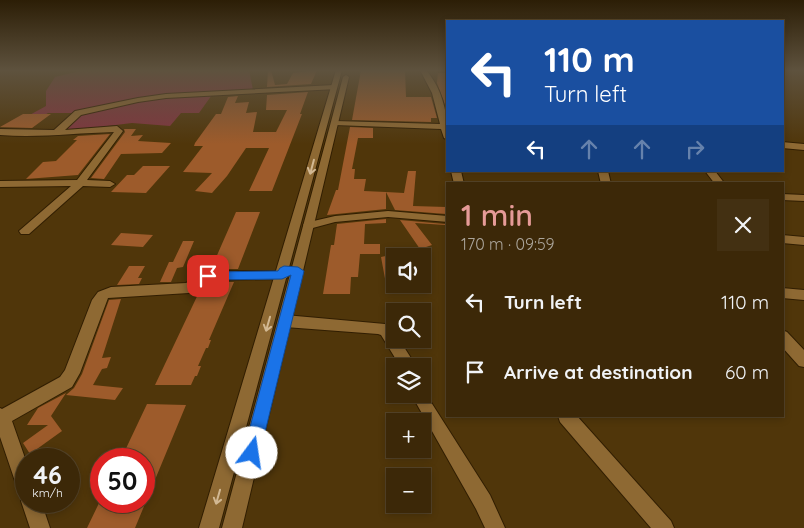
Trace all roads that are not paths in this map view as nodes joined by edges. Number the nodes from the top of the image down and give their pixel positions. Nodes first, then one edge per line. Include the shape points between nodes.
1 (195, 95) edge
2 (332, 95) edge
3 (341, 95) edge
4 (436, 95) edge
5 (334, 123) junction
6 (446, 127) edge
7 (0, 132) edge
8 (55, 134) junction
9 (784, 145) edge
10 (804, 147) edge
11 (711, 172) edge
12 (718, 182) edge
13 (80, 183) junction
14 (0, 184) edge
15 (110, 184) dead end
16 (784, 197) edge
17 (804, 198) edge
18 (446, 219) edge
19 (310, 225) junction
20 (25, 231) dead end
21 (784, 240) edge
22 (804, 241) edge
23 (298, 271) junction
24 (283, 273) junction
25 (784, 293) edge
26 (804, 295) edge
27 (286, 321) junction
28 (784, 338) edge
29 (403, 358) edge
30 (804, 361) edge
31 (424, 403) edge
32 (1, 417) edge
33 (567, 417) edge
34 (15, 456) edge
35 (35, 513) edge
36 (40, 528) edge
37 (208, 528) edge
38 (232, 528) edge
39 (495, 528) edge
40 (664, 528) edge

1 - 8 street via 138,100 78,113
2 -> 24 street
3 - 5 street
4 - 6 street
5 - 6 street
5 - 19 street
7 - 8 street
8 - 13 street via 119,129
9 - 10 street
11 - 12 street
13 - 14 street
13 - 15 street
13 - 20 street
16 - 17 street
18 - 19 street via 388,214
19 - 23 street
21 - 22 street
23 - 24 street
23 - 27 street
24 - 32 street via 208,276 189,288 103,294 66,382
24 -> 37 street
25 - 26 street
27 - 29 street via 380,328 386,331
27 - 38 street
28 - 30 street
31 - 39 street
32 - 34 street
33 - 40 street
35 - 36 street

